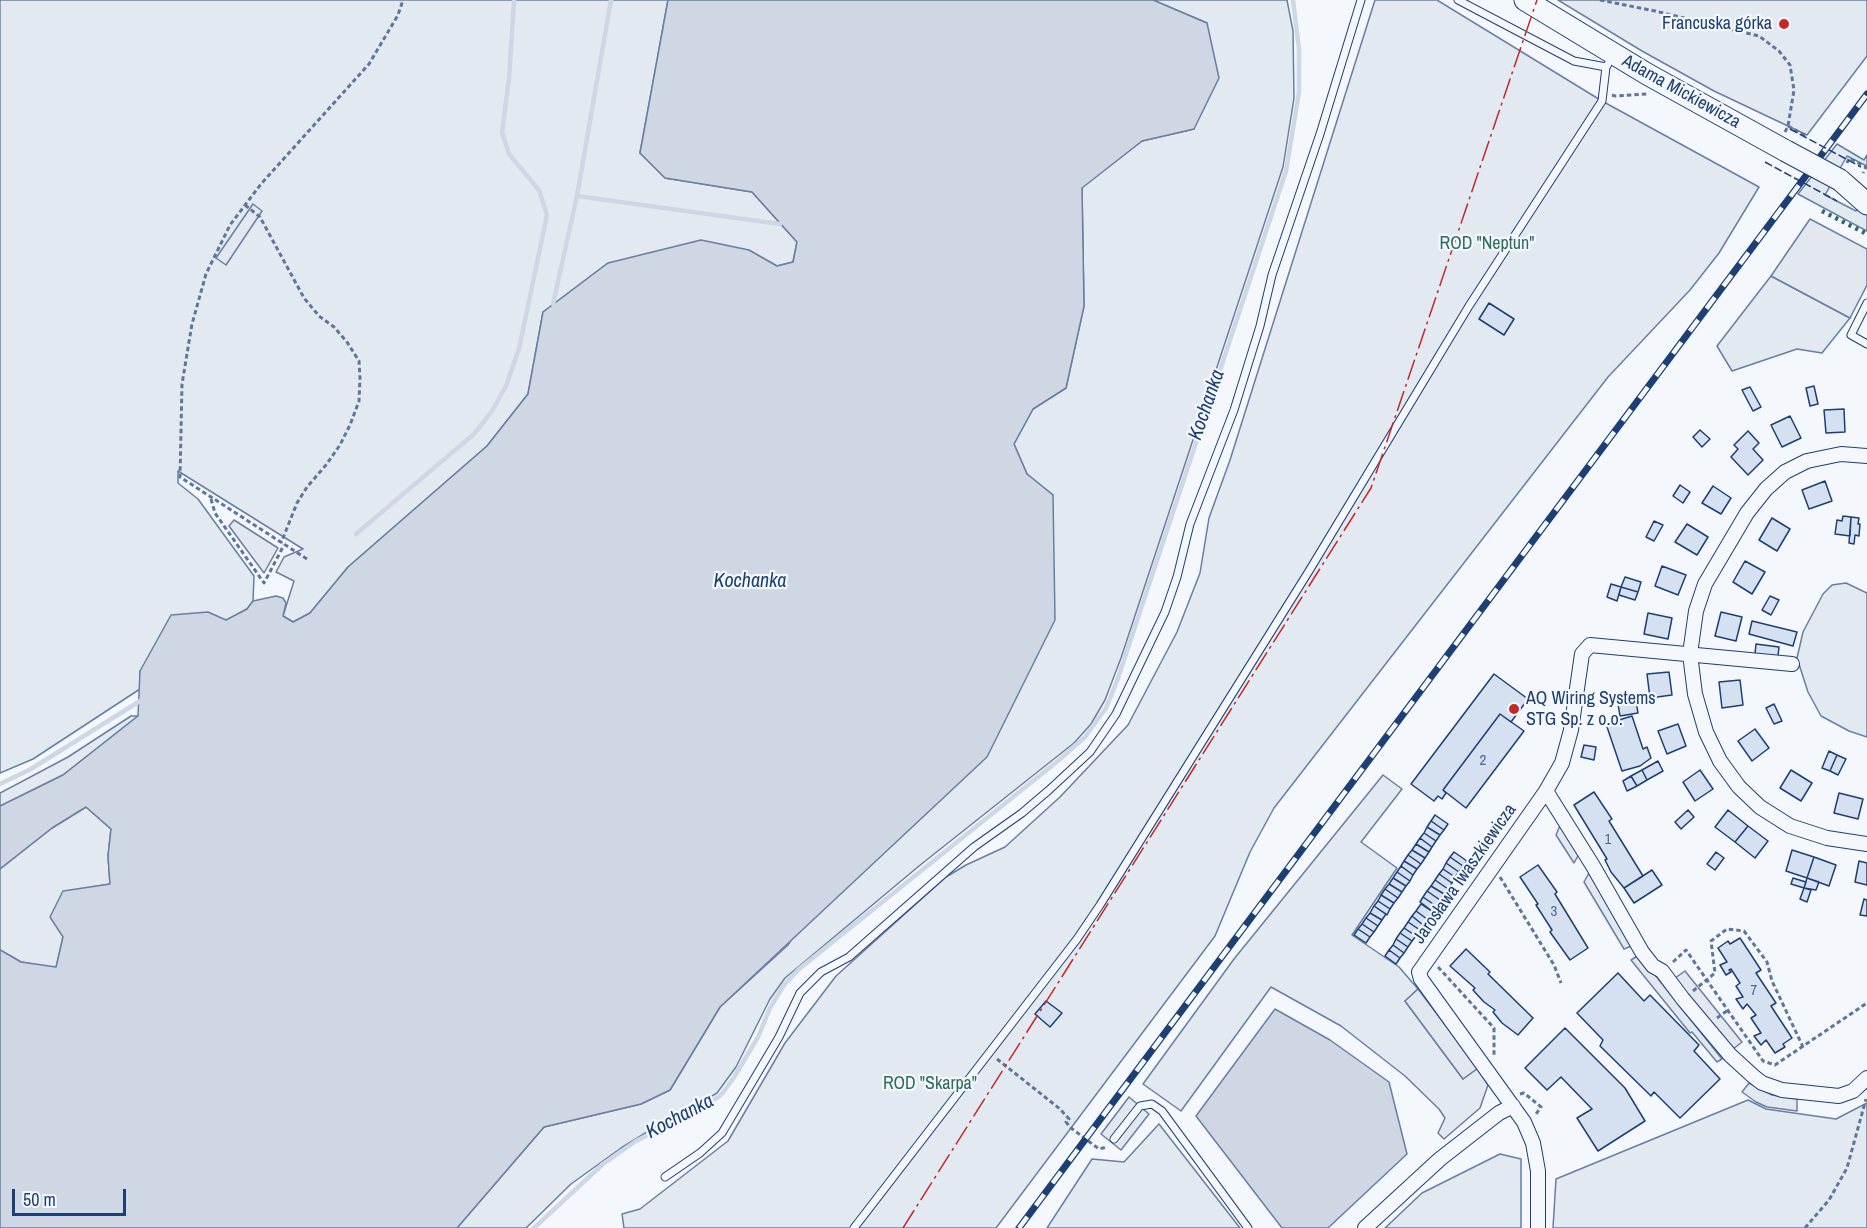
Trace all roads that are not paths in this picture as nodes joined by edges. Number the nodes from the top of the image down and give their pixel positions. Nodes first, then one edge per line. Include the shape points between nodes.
1 (1361, 0) edge
2 (1458, 0) edge
3 (1525, 0) edge
4 (1611, 61) junction
5 (1865, 179) edge
6 (1840, 180) junction
7 (1867, 204) edge
8 (1867, 303) edge
9 (1867, 344) edge
10 (1867, 454) edge
11 (1690, 654) junction
12 (1792, 664) dead end
13 (1546, 790) junction
14 (1867, 844) edge
15 (1865, 1086) edge
16 (1513, 1106) junction
17 (1114, 1139) road end
18 (665, 1177) dead end
19 (854, 1228) edge
20 (1248, 1228) edge
21 (1365, 1228) edge
22 (1538, 1228) edge

1 - 18 lane via 1272,275 1234,410 1190,524 1166,612 1116,714 1090,752 1049,790 974,847 849,957 821,972 800,993 779,1037 722,1133
2 - 4 lane via 1574,61
3 - 4 main road, Adama Mickiewicza
4 - 6 main road, Adama Mickiewicza, bridge
4 - 19 lane via 1602,101 1469,306 1077,939
5 - 6 main road, Adama Mickiewicza
6 - 7 main road, Adama Mickiewicza
8 - 9 lane via 1851,335
10 - 11 street via 1830,454 1807,460 1766,489 1747,513 1705,584 1696,611
11 - 12 street
11 - 13 street, Jarosława Iwaszkiewicza via 1590,645 1582,654 1562,764
11 - 14 street via 1702,722 1720,761 1739,787 1760,807 1790,826 1827,838
13 - 15 street via 1642,952 1730,1055 1762,1083 1782,1090 1839,1096
13 - 16 street, Jarosława Iwaszkiewicza via 1419,972
16 - 21 street via 1440,1159
16 - 22 street, Jarosława Iwaszkiewicza via 1533,1143 1538,1172
17 - 20 lane via 1140,1106 1152,1104 1162,1111

